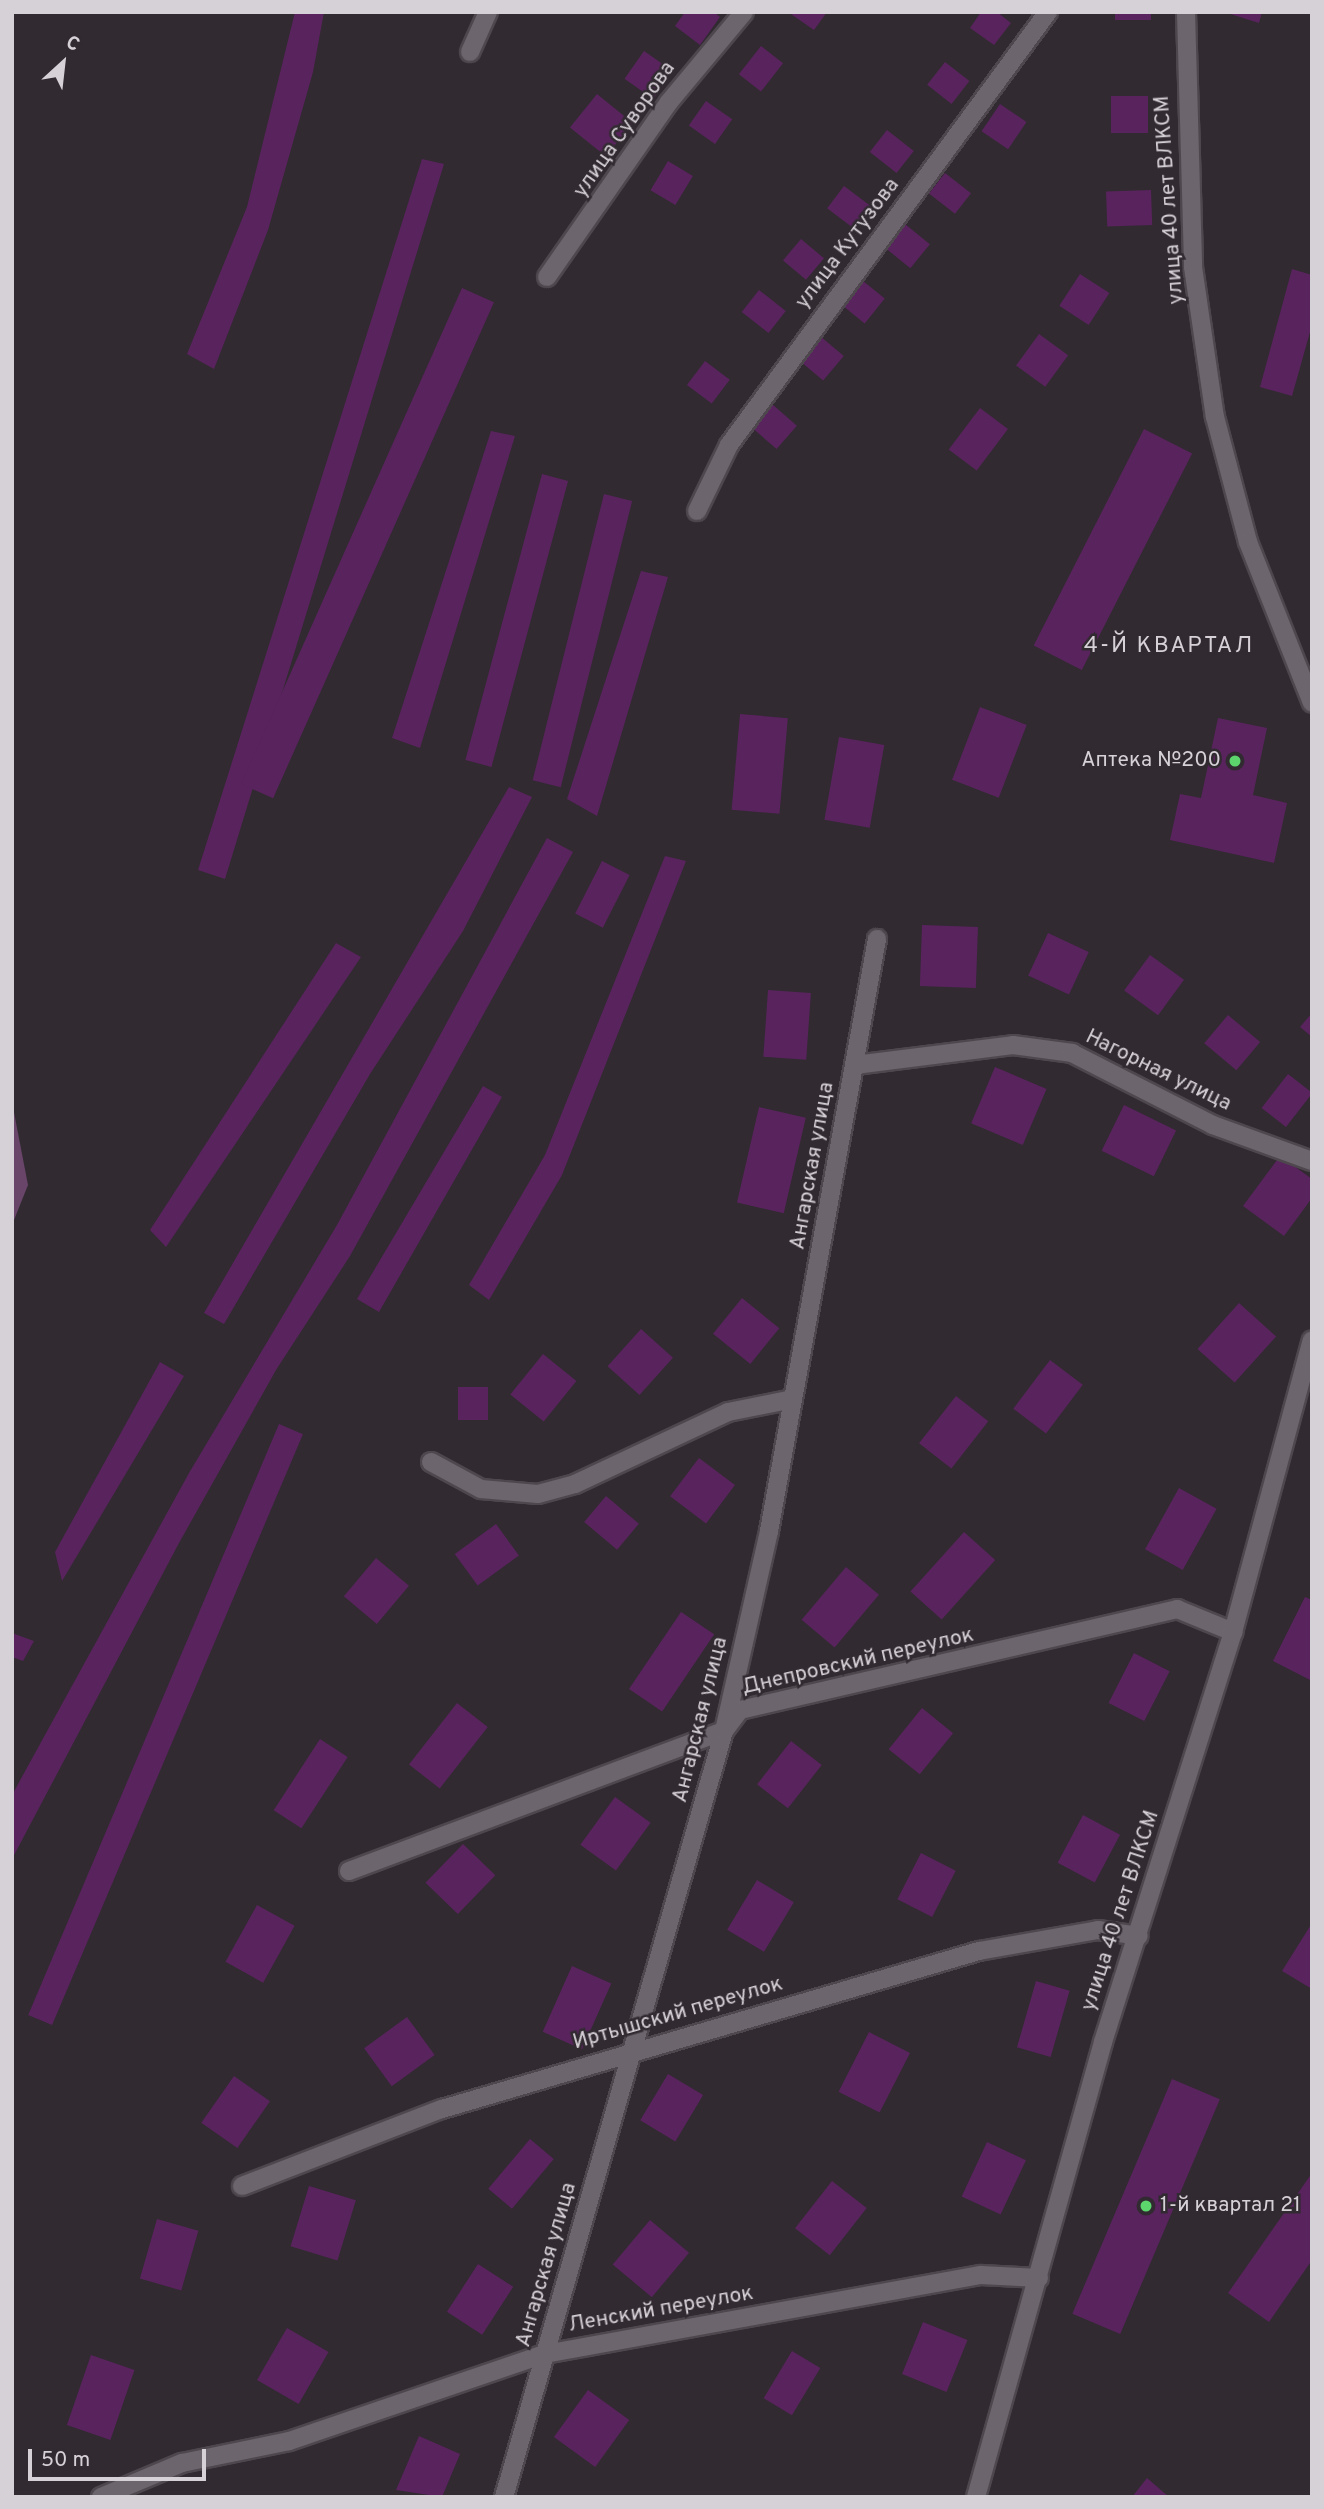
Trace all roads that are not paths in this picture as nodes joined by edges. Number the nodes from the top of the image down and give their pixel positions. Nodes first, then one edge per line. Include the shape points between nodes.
1 (488, 12) edge
2 (744, 12) edge
3 (1048, 12) edge
4 (1186, 12) edge
5 (470, 52) dead end
6 (547, 277) dead end
7 (698, 511) dead end
8 (1312, 703) edge
9 (877, 939) dead end
10 (855, 1065) junction
11 (1312, 1161) edge
12 (1312, 1340) edge
13 (793, 1399) junction
14 (431, 1462) dead end
15 (1233, 1632) junction
16 (724, 1731) junction
17 (349, 1871) dead end
18 (1139, 1936) junction
19 (635, 2049) junction
20 (242, 2186) dead end
21 (1039, 2278) junction
22 (545, 2354) junction
23 (101, 2497) edge
24 (503, 2497) edge
25 (976, 2497) edge

1 - 5 street
2 - 6 street, улица Суворова via 668,102
3 - 7 street, улица Кутузова via 729,445
4 - 8 street, улица 40 лет ВЛКСМ via 1193,267 1215,417 1248,542
9 - 10 street, Ангарская улица
10 - 11 street, Нагорная улица via 1013,1045 1072,1053 1213,1125
10 - 13 street, Ангарская улица
12 - 15 street, улица 40 лет ВЛКСМ
13 - 14 street via 728,1412 575,1484 538,1494 481,1489
13 - 16 street, Ангарская улица
15 - 16 street, Днепровский переулок via 1177,1609 740,1710
15 - 18 street, улица 40 лет ВЛКСМ
16 - 17 street, Днепровский переулок
16 - 19 street, Ангарская улица
18 - 19 street, Иртышский переулок via 1097,1930 979,1951
18 - 21 street, улица 40 лет ВЛКСМ
19 - 20 street, Иртышский переулок via 442,2109
19 - 22 street, Ангарская улица
21 - 22 street, Ленский переулок via 981,2275
21 - 25 street, улица 40 лет ВЛКСМ
22 - 23 street, Ленский переулок via 289,2441 182,2463
22 - 24 street, Ангарская улица

